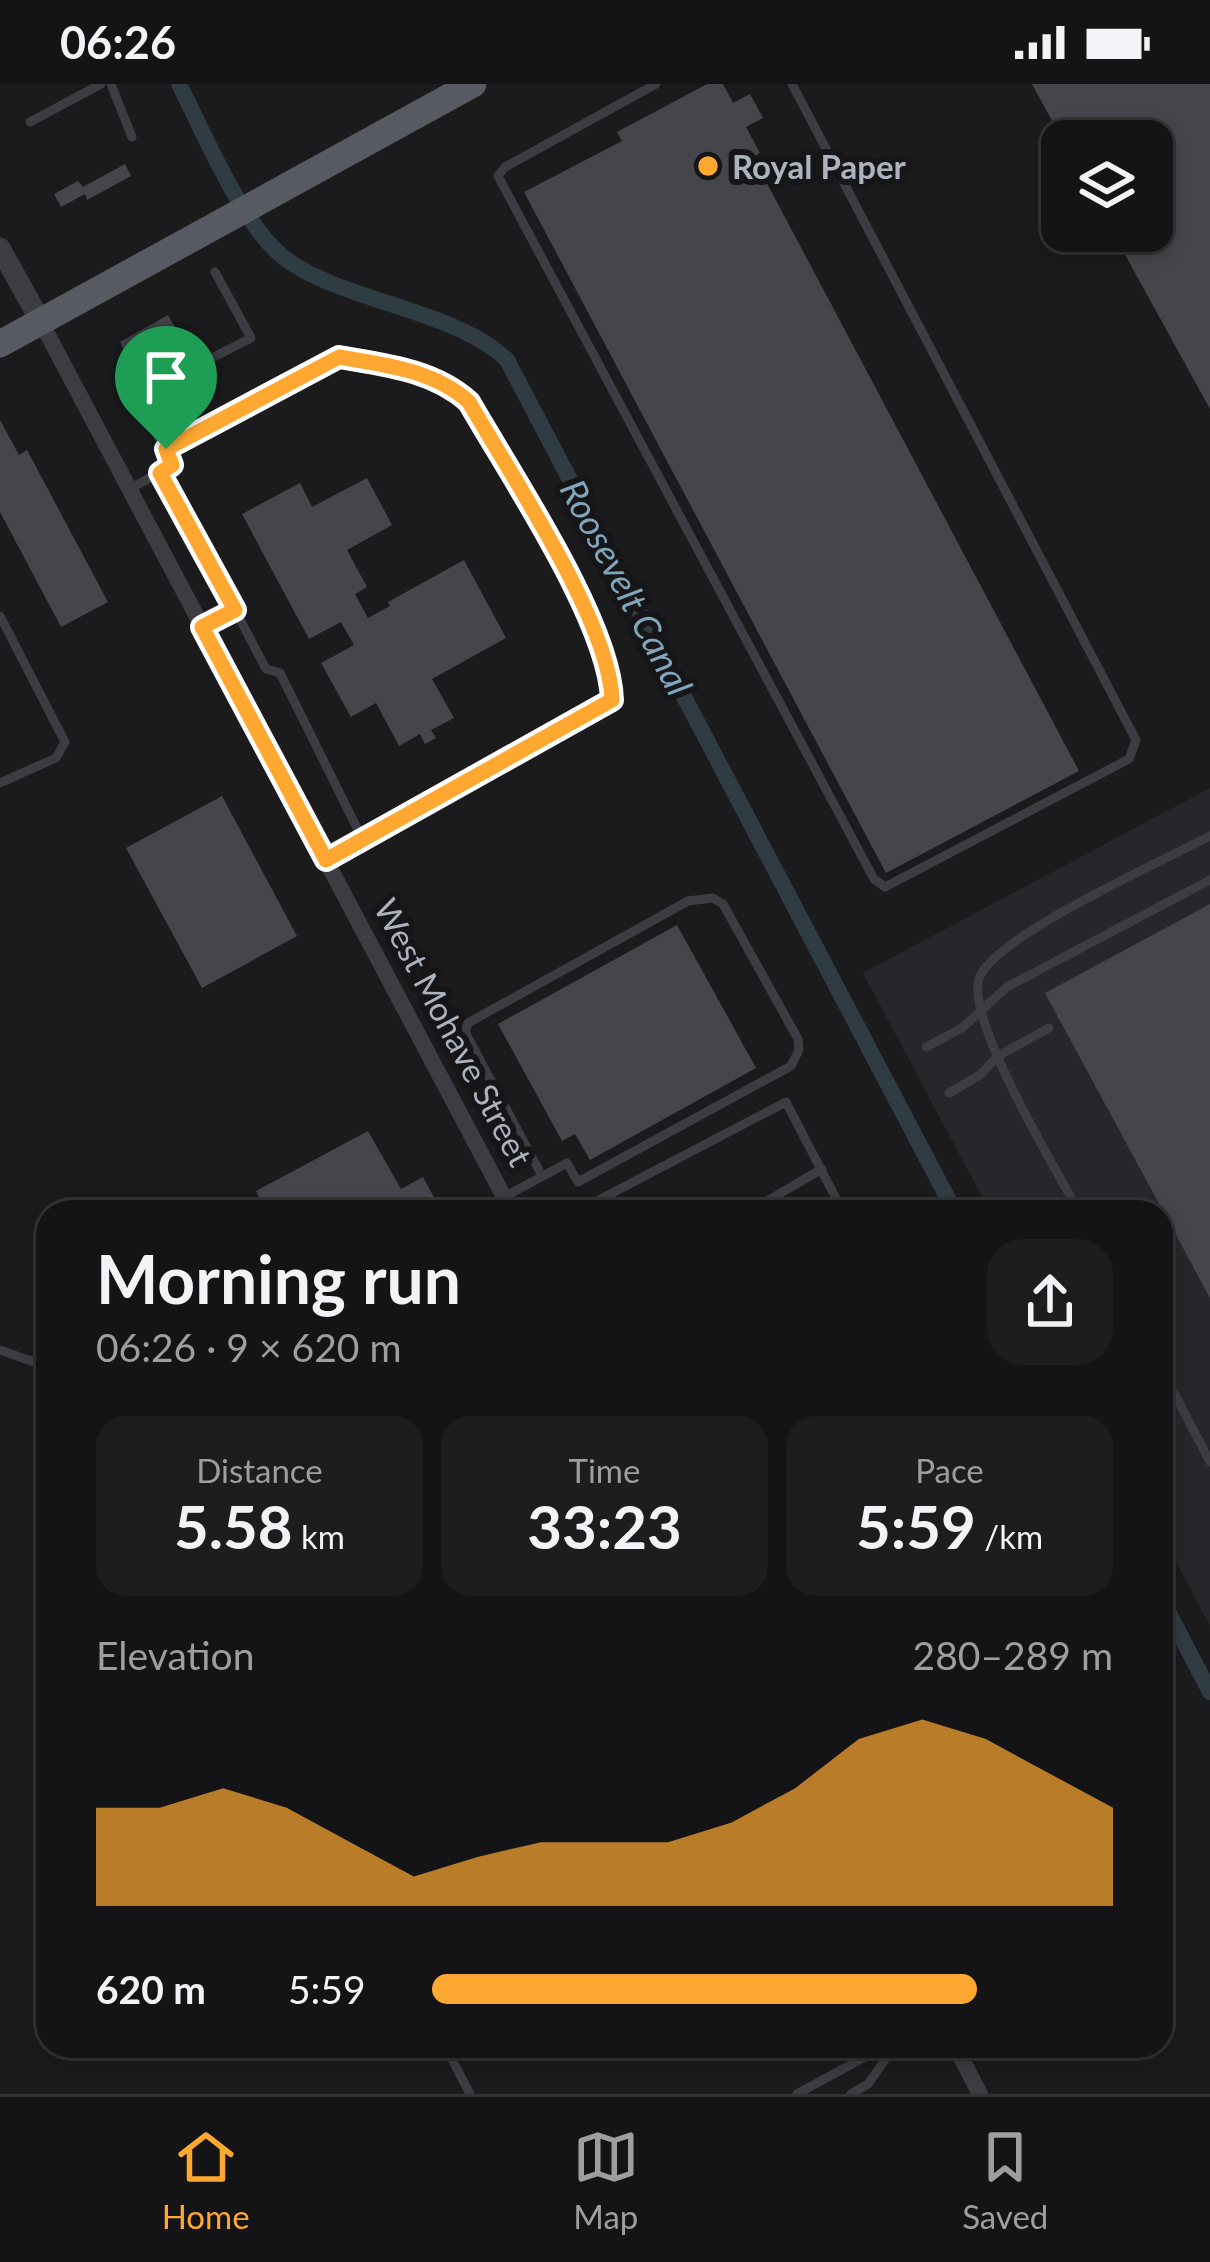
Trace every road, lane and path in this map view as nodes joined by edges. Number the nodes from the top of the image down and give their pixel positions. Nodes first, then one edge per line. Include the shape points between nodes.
1 (100, 84) edge
2 (111, 84) edge
3 (473, 84) edge
4 (656, 84) edge
5 (792, 84) edge
6 (30, 122) dead end
7 (132, 137) dead end
8 (0, 248) edge
9 (215, 272) dead end
10 (41, 322) junction
11 (0, 344) edge
12 (166, 449) junction
13 (160, 473) junction
14 (130, 489) junction
15 (235, 610) junction
16 (0, 616) edge
17 (202, 627) junction
18 (0, 784) edge
19 (1210, 836) edge
20 (363, 840) junction
21 (326, 860) junction
22 (1210, 880) edge
23 (980, 1011) junction
24 (1049, 1028) dead end
25 (926, 1048) dead end
26 (998, 1056) junction
27 (949, 1093) dead end
28 (822, 1169) junction
29 (542, 1176) junction
30 (506, 1200) edge
31 (513, 1200) edge
32 (599, 1200) edge
33 (769, 1200) edge
34 (837, 1200) edge
35 (1073, 1200) edge
36 (0, 1350) edge
37 (36, 1363) edge
38 (1173, 1391) edge
39 (1210, 1462) edge
40 (451, 2058) edge
41 (863, 2058) edge
42 (886, 2058) edge
43 (961, 2058) edge
44 (470, 2094) edge
45 (797, 2094) edge
46 (851, 2094) edge
47 (980, 2094) edge

1 - 6 lane
2 - 7 lane
3 - 10 main road
4 - 5 lane via 498,176 874,879 885,886 1129,758 1136,740
8 - 10 street, West Mohave Street
9 - 12 lane via 251,338 138,396
10 - 11 main road
10 - 14 street, West Mohave Street
12 - 13 lane via 172,465
12 - 20 lane via 339,357 449,384 469,402 579,596 611,674 612,700
13 - 14 lane
13 - 15 lane
14 - 17 street, West Mohave Street
15 - 17 lane
15 - 20 lane via 266,669 280,673
16 - 18 lane via 65,742 56,758
17 - 21 street, West Mohave Street
19 - 23 lane via 997,954 979,978
20 - 21 lane
21 - 30 street, West Mohave Street
22 - 23 lane via 1007,987
23 - 25 lane
23 - 26 lane
24 - 26 lane
26 - 27 lane
26 - 35 lane
28 - 32 lane via 786,1102
28 - 33 lane
28 - 34 lane
29 - 29 lane via 567,1162 578,1182 796,1059 798,1040 723,904 688,902 468,1022 465,1033
29 - 31 lane
36 - 37 lane
38 - 39 lane
40 - 44 lane
41 - 45 lane
42 - 46 lane
43 - 47 street

